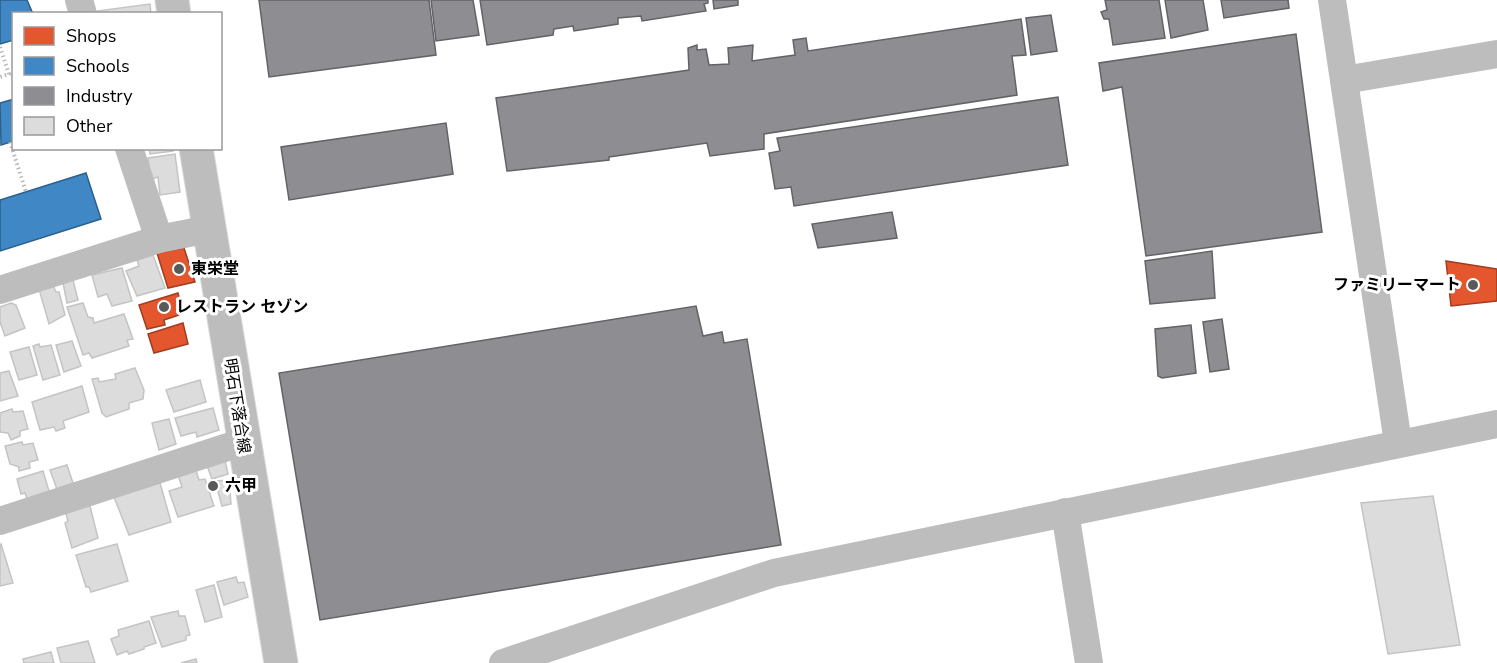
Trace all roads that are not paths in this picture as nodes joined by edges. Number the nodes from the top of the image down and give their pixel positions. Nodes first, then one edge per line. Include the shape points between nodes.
1 (1332, 0) edge
2 (1497, 54) edge
3 (1344, 80) junction
4 (130, 150) edge
5 (196, 150) edge
6 (209, 229) junction
7 (159, 239) junction
8 (0, 290) edge
9 (1497, 424) edge
10 (243, 442) junction
11 (1398, 443) junction
12 (1065, 512) junction
13 (0, 522) edge
14 (281, 663) edge
15 (503, 663) edge
16 (1089, 663) edge

1 - 3 street
2 - 3 street
3 - 11 street
4 - 7 street
5 - 6 main road, 明石下落合線
6 - 7 street
6 - 10 main road, 明石下落合線
7 - 8 street
9 - 11 street
10 - 13 street
10 - 14 main road, 明石下落合線
11 - 12 street
12 - 15 street via 774,573
12 - 16 street

